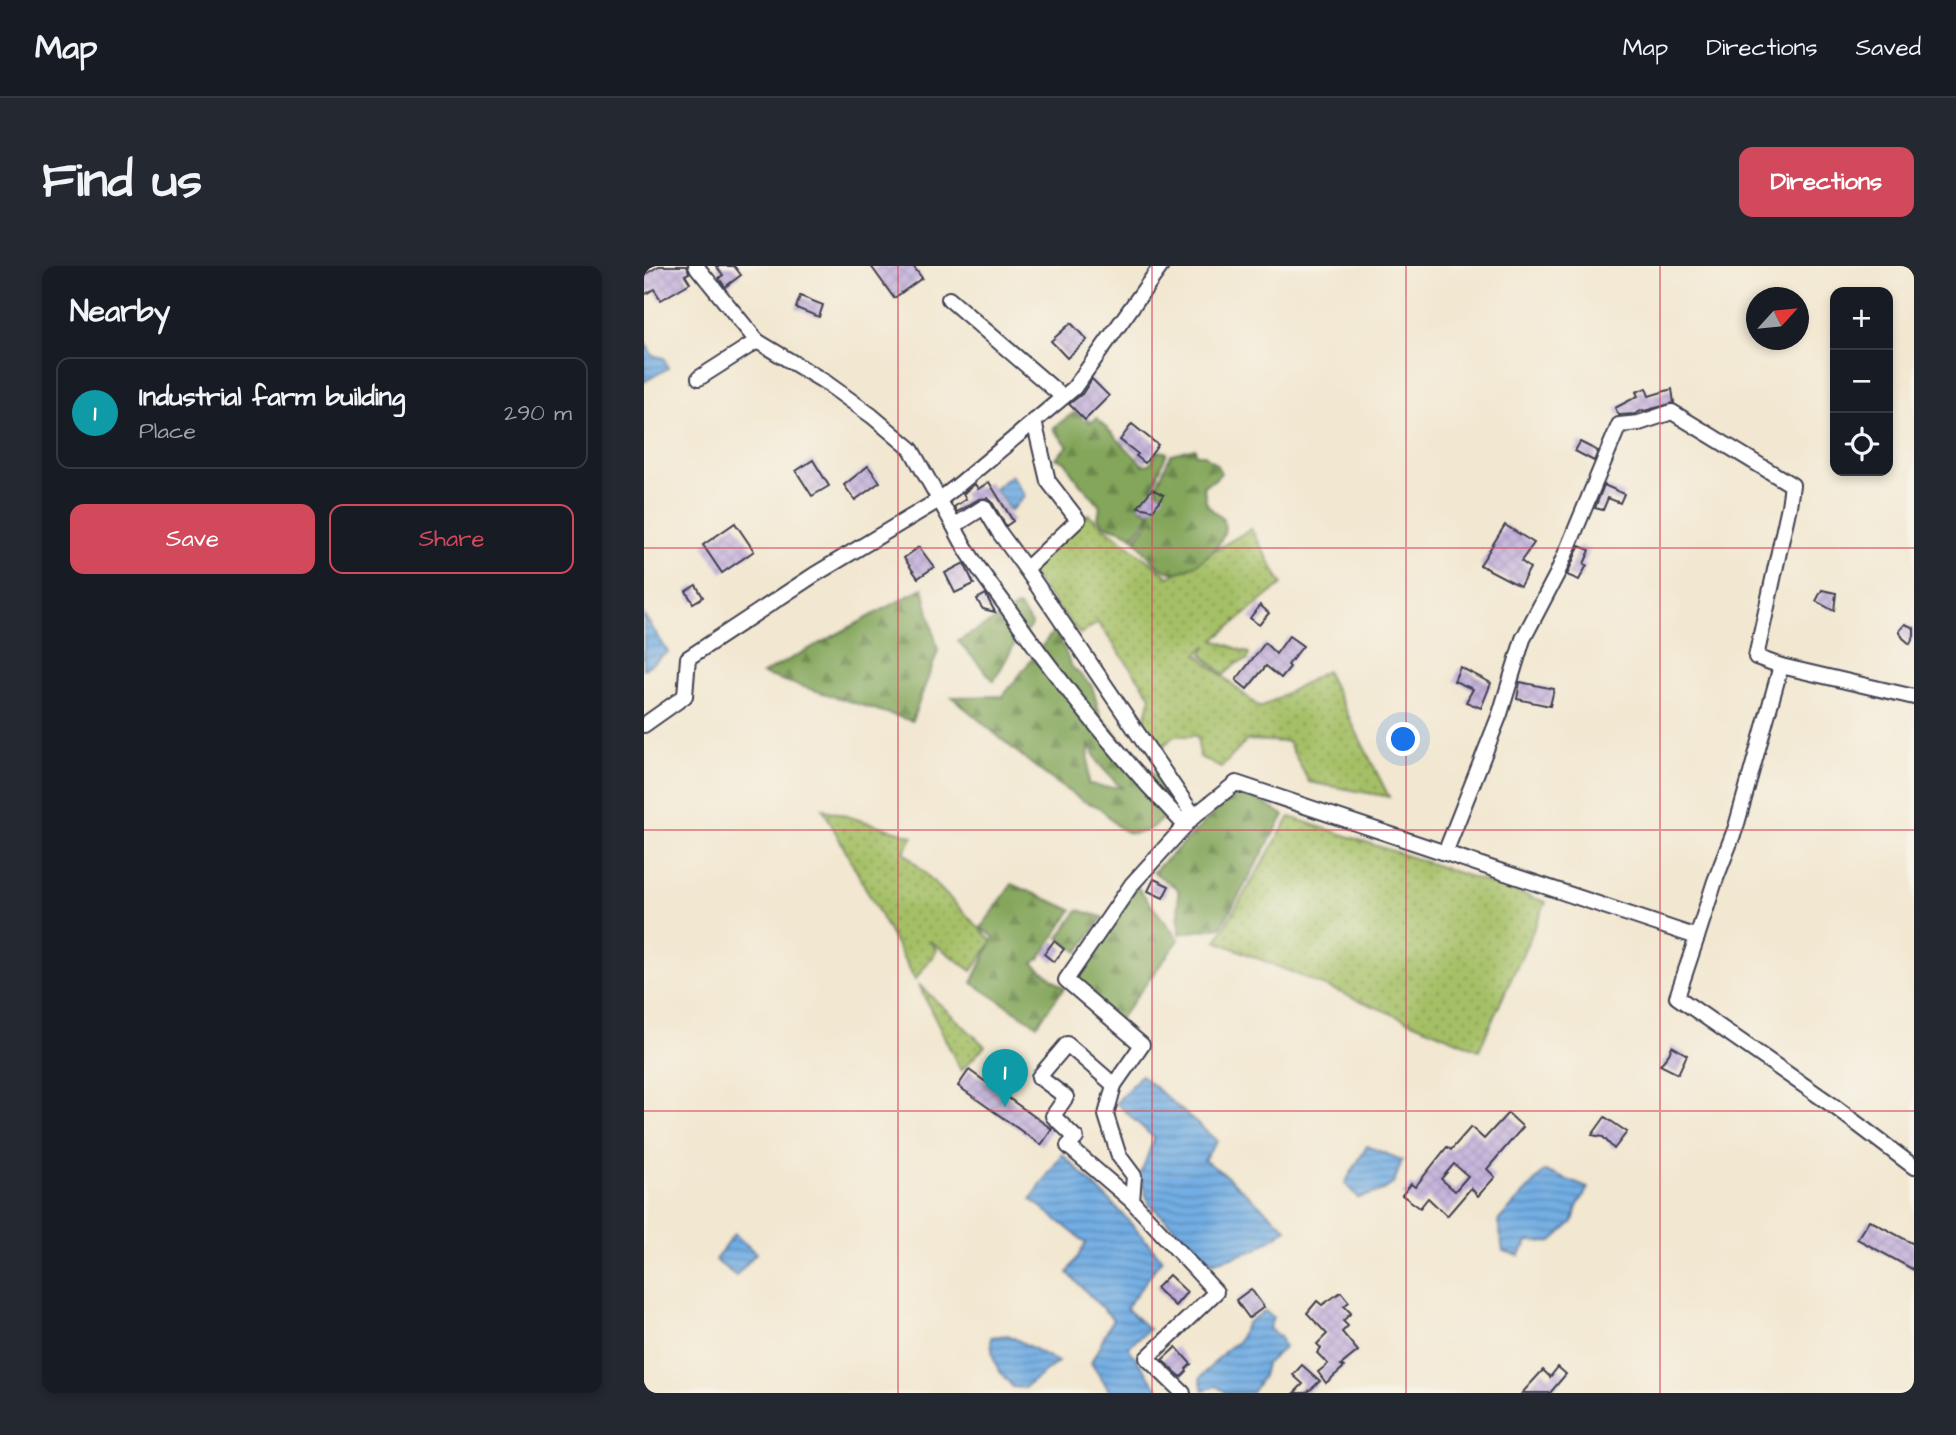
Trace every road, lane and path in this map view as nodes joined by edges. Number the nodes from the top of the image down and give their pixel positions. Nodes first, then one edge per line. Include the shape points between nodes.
1 (696, 266) edge
2 (1161, 266) edge
3 (949, 299) dead end
4 (757, 341) junction
5 (699, 378) dead end
6 (1063, 397) junction
7 (1034, 421) junction
8 (939, 500) junction
9 (954, 526) junction
10 (1026, 569) junction
11 (1782, 666) junction
12 (1914, 697) edge
13 (644, 725) edge
14 (1194, 816) junction
15 (1445, 853) junction
16 (1696, 937) junction
17 (1114, 1085) junction
18 (1914, 1167) edge
19 (1132, 1201) junction
20 (1183, 1393) edge

1 - 4 street
2 - 6 street
3 - 6 street
4 - 5 street
4 - 8 street via 825,382 911,449
6 - 7 street
7 - 8 street
7 - 10 street via 1048,481 1077,520
8 - 9 street
8 - 13 street via 688,658 685,696
9 - 10 street via 984,507
9 - 14 street via 1031,642 1104,734 1180,820
10 - 14 street
11 - 12 street
11 - 15 street via 1756,657 1792,485 1672,412 1619,425 1557,574 1523,639 1500,714
11 - 16 street via 1736,827
14 - 15 street via 1236,783
14 - 17 street via 1132,884 1066,979 1142,1045
15 - 16 street
16 - 18 street via 1677,997
17 - 19 street via 1106,1115 1119,1156 1133,1176
17 - 19 street via 1067,1044 1039,1077 1066,1097 1054,1116 1076,1138 1068,1146
19 - 20 street via 1216,1292 1147,1358

